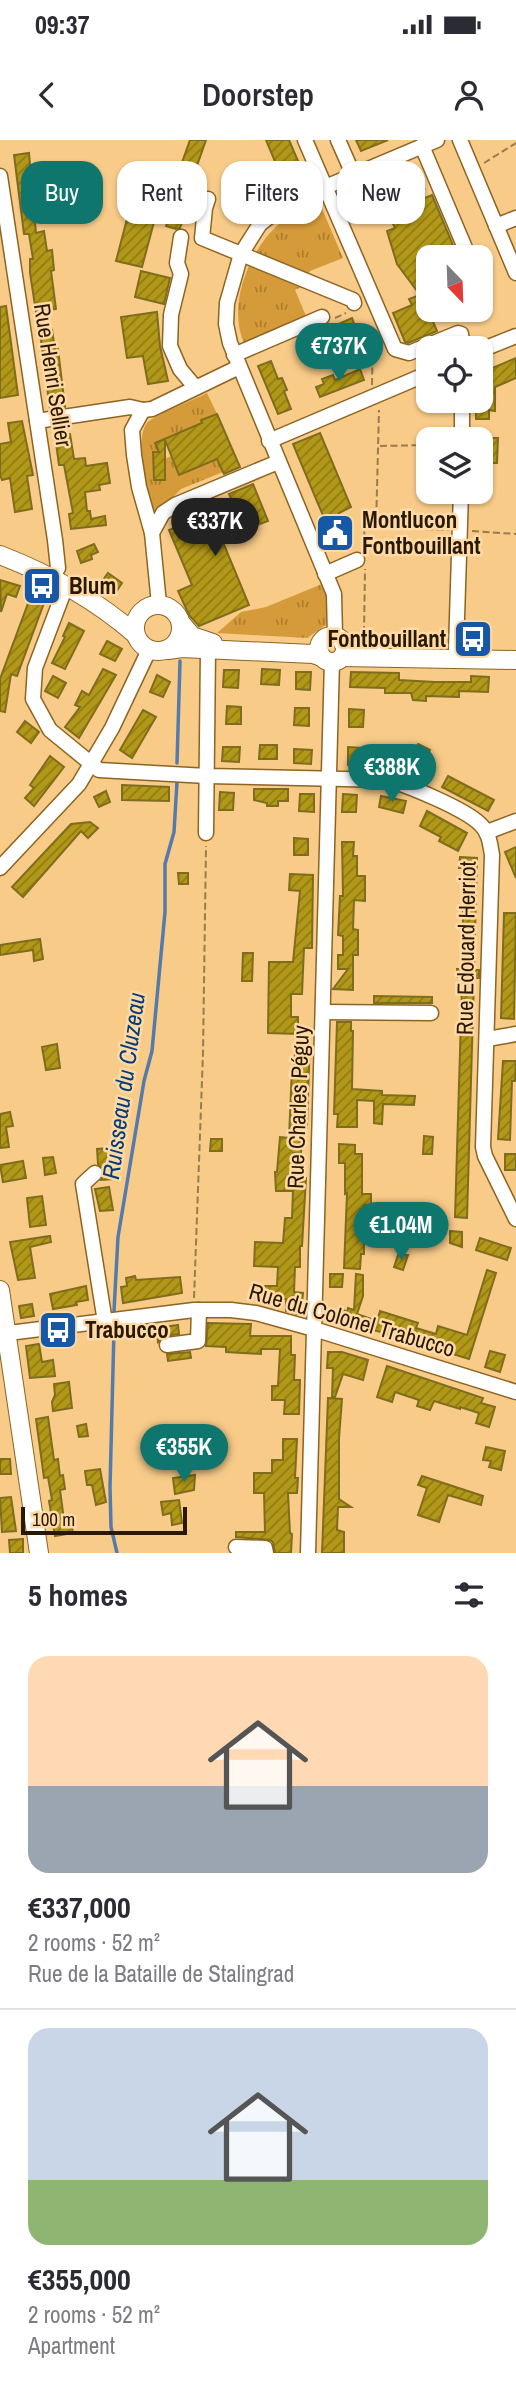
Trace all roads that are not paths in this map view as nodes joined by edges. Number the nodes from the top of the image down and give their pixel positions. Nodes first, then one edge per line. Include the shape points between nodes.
1 (305, 140) edge
2 (338, 140) edge
3 (438, 140) edge
4 (460, 140) edge
5 (422, 146) junction
6 (347, 161) edge
7 (385, 161) edge
8 (0, 176) edge
9 (337, 181) edge
10 (326, 186) junction
11 (208, 199) dead end
12 (516, 218) edge
13 (496, 226) junction
14 (181, 237) dead end
15 (464, 245) edge
16 (241, 254) junction
17 (516, 273) edge
18 (351, 307) road end
19 (329, 317) road end
20 (516, 336) edge
21 (493, 345) edge
22 (416, 350) edge
23 (237, 361) junction
24 (416, 378) edge
25 (195, 387) junction
26 (143, 410) junction
27 (37, 421) junction
28 (269, 441) junction
29 (278, 462) junction
30 (461, 504) edge
31 (152, 533) junction
32 (0, 555) edge
33 (361, 559) road end
34 (326, 574) junction
35 (59, 582) junction
36 (159, 604) junction
37 (140, 613) junction
38 (116, 618) junction
39 (181, 623) junction
40 (135, 634) junction
41 (333, 649) junction
42 (456, 649) junction
43 (158, 650) junction
44 (208, 650) junction
45 (516, 650) edge
46 (516, 660) edge
47 (90, 763) junction
48 (207, 776) junction
49 (330, 777) junction
50 (513, 824) edge
51 (487, 832) junction
52 (206, 833) road end
53 (0, 869) edge
54 (323, 1012) junction
55 (431, 1013) dead end
56 (516, 1034) edge
57 (487, 1040) junction
58 (95, 1173) dead end
59 (516, 1219) edge
60 (0, 1290) edge
61 (197, 1310) junction
62 (105, 1322) junction
63 (314, 1329) junction
64 (3, 1334) edge
65 (167, 1345) dead end
66 (516, 1391) edge
67 (236, 1547) dead end
68 (39, 1553) edge
69 (266, 1553) edge
70 (309, 1553) edge

1 - 10 street
2 - 6 street
3 - 5 street, Rue Charles Péguy
4 - 13 street
5 - 7 street, Rue Charles Péguy
5 - 15 street
8 - 27 street, Rue Henri Sellier
9 - 10 street, Rue Charles Péguy
10 - 16 street, Rue Charles Péguy via 260,224
10 - 22 street via 395,349 402,353
11 - 16 street via 202,238
12 - 13 street
13 - 17 street
14 - 25 street via 177,263 181,274 171,315 170,346
16 - 18 street via 353,300
16 - 23 street, Rue Charles Péguy via 226,324
19 - 23 street
20 - 21 street
23 - 25 street
23 - 28 street, Rue Charles Péguy
24 - 28 street
25 - 26 street
26 - 27 street via 130,407
26 - 31 street via 132,430 139,487
27 - 35 street, Rue Henri Sellier
28 - 29 street, Rue Charles Péguy
29 - 31 street via 174,505 163,513
29 - 34 street, Rue Charles Péguy
30 - 42 street
31 - 36 street
32 - 35 main road
33 - 34 street
34 - 41 street, Rue Charles Péguy via 334,594
35 - 38 main road
35 - 47 street, Rue Henri Sellier via 35,668 33,699 50,730
36 - 37 main road
36 - 39 main road via 173,610
37 - 38 main road
37 - 40 main road
38 - 40 main road
39 - 41 main road via 192,636 214,643
39 - 43 main road via 179,639
40 - 43 main road
41 - 42 main road
41 - 44 main road via 313,654
41 - 46 main road
41 - 49 street, Rue Charles Péguy
42 - 45 main road
43 - 44 main road
43 - 47 street
44 - 48 street
47 - 48 street, Rue Edouard Herriot via 108,772
47 - 53 street via 79,784
48 - 49 street, Rue Edouard Herriot
48 - 52 street
49 - 51 street, Rue Edouard Herriot via 388,780 409,786 470,817
49 - 54 street, Rue Charles Péguy
50 - 51 street
51 - 57 street, Rue Edouard Herriot via 492,855
54 - 55 street
54 - 63 street, Rue Charles Péguy
56 - 57 street
57 - 59 street, Rue Edouard Herriot via 485,1156
58 - 62 street via 83,1184
60 - 64 main road
61 - 62 street, Rue du Colonel Trabucco
61 - 63 street, Rue du Colonel Trabucco via 256,1313
61 - 65 street via 198,1341
62 - 64 street, Rue du Colonel Trabucco
63 - 66 street, Rue du Colonel Trabucco
63 - 70 street, Rue Charles Péguy
64 - 68 main road
67 - 69 street via 265,1548

